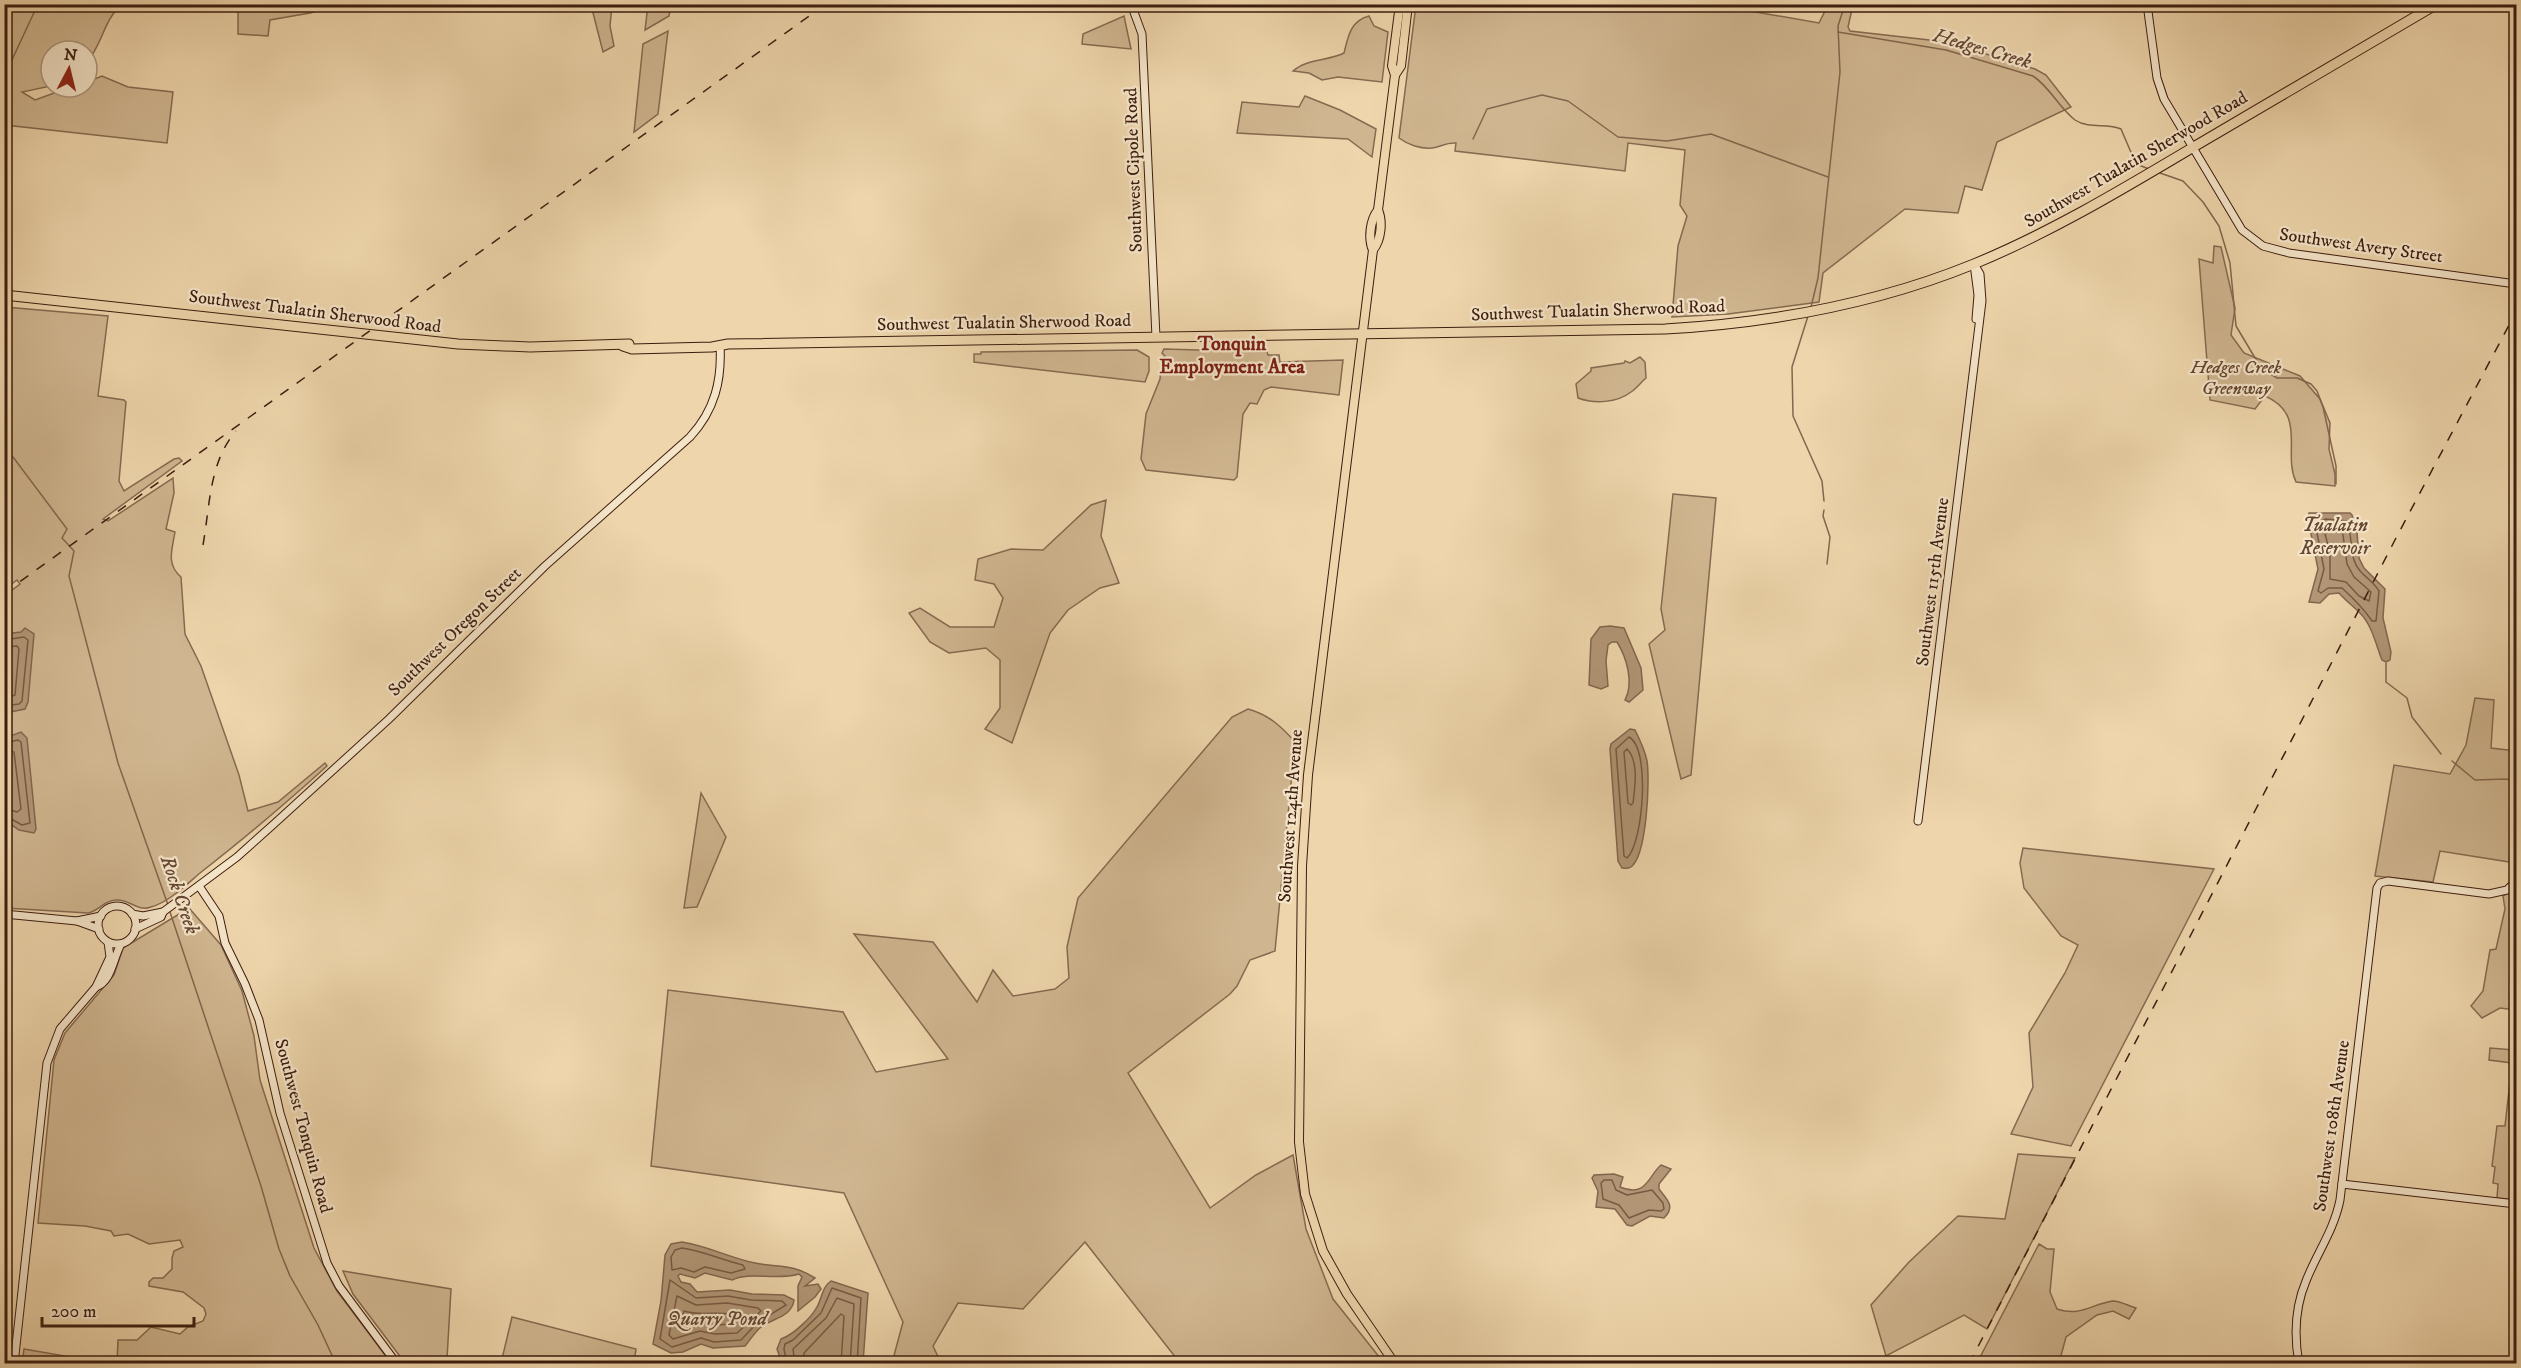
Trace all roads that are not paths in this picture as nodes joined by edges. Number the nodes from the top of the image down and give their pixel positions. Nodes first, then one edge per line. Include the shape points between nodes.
1 (1131, 4) edge
2 (1400, 4) edge
3 (1408, 4) edge
4 (2147, 4) edge
5 (2437, 4) edge
6 (1395, 75) junction
7 (2193, 148) junction
8 (1974, 264) junction
9 (2517, 286) edge
10 (4, 295) edge
11 (1364, 334) junction
12 (1156, 337) junction
13 (720, 345) junction
14 (1918, 821) dead end
15 (2517, 881) edge
16 (200, 886) junction
17 (163, 912) junction
18 (4, 914) edge
19 (132, 914) junction
20 (101, 916) junction
21 (77, 921) junction
22 (99, 929) junction
23 (135, 929) junction
24 (108, 942) junction
25 (121, 944) junction
26 (96, 987) junction
27 (2342, 1184) junction
28 (2517, 1204) edge
29 (14, 1364) edge
30 (397, 1364) edge
31 (1395, 1364) edge
32 (2299, 1364) edge

1 - 12 main road, Southwest Cipole Road via 1143,45
2 - 6 main road, Southwest 124th Avenue via 1392,66
3 - 6 main road, Southwest 124th Avenue via 1401,66
4 - 7 main road, Southwest Avery Street via 2159,89
5 - 7 highway, Southwest Tualatin Sherwood Road
6 - 11 main road, Southwest 124th Avenue via 1378,210 1378,244 1373,250
7 - 8 highway, Southwest Tualatin Sherwood Road via 2058,225
7 - 9 main road, Southwest Avery Street via 2242,230 2263,246
8 - 11 highway, Southwest Tualatin Sherwood Road via 1855,301 1730,324 1665,329
8 - 14 main road, Southwest 115th Avenue via 1982,288
10 - 13 highway, Southwest Tualatin Sherwood Road via 466,345 632,349
11 - 12 highway, Southwest Tualatin Sherwood Road
11 - 31 main road, Southwest 124th Avenue via 1306,797 1299,1142 1305,1194 1323,1251
12 - 13 highway, Southwest Tualatin Sherwood Road
13 - 16 main road, Southwest Oregon Street via 717,391 705,419 690,437 538,572 282,818
15 - 27 main road, Southwest 108th Avenue via 2507,890 2489,894 2388,881 2377,886
16 - 17 main road, Southwest Oregon Street
16 - 30 main road, Southwest Tonquin Road via 219,916 225,943 259,1020 280,1113 327,1263 339,1286
17 - 19 main road
17 - 23 main road, Southwest Oregon Street
18 - 21 main road
19 - 20 main road via 119,906 107,909
19 - 23 main road
20 - 21 main road
20 - 22 main road
21 - 22 main road
22 - 24 main road
23 - 25 main road, Southwest Oregon Street
24 - 25 main road
24 - 26 main road via 110,957
25 - 26 main road via 108,976
26 - 29 main road via 60,1029 47,1063
27 - 28 main road
27 - 32 main road, Southwest 108th Avenue via 2335,1222 2300,1301 2296,1332

